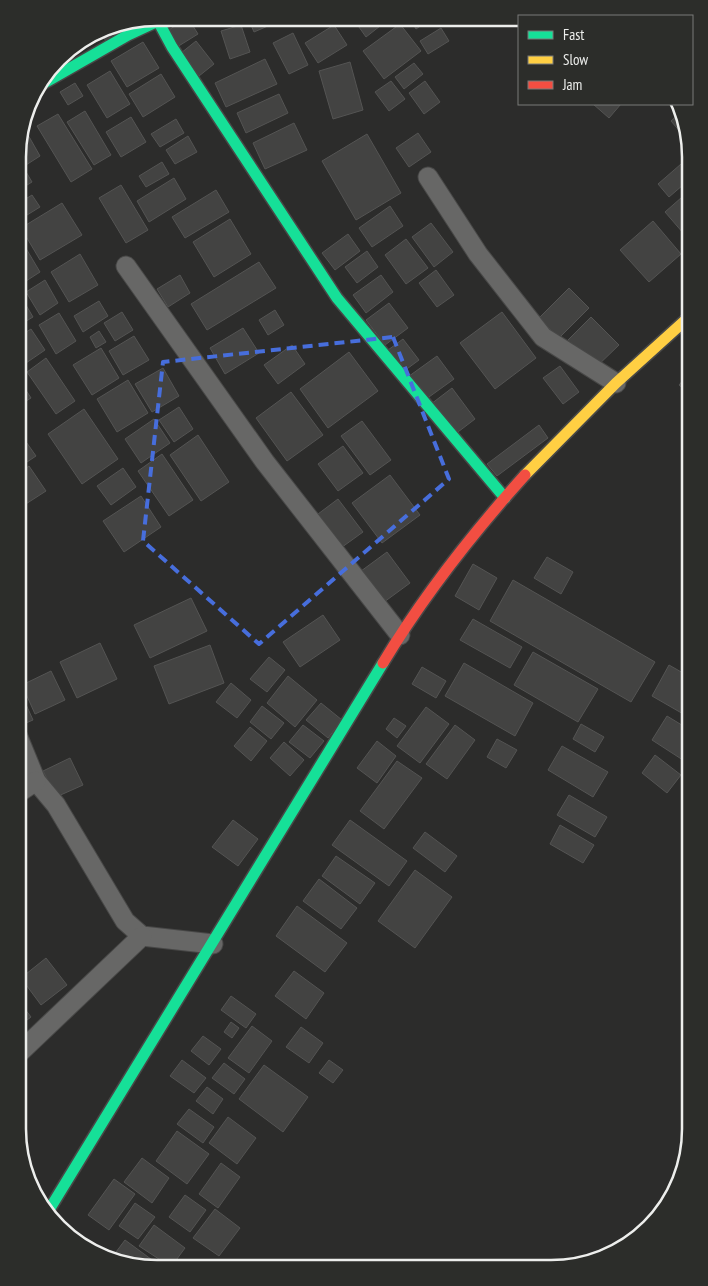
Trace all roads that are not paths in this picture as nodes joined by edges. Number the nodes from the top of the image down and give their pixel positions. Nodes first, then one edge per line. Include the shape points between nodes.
1 (163, 26) edge
2 (145, 27) edge
3 (54, 77) edge
4 (428, 177) dead end
5 (126, 266) dead end
6 (682, 323) edge
7 (616, 383) junction
8 (505, 498) junction
9 (400, 635) junction
10 (26, 753) edge
11 (36, 781) junction
12 (26, 788) edge
13 (142, 936) junction
14 (213, 944) junction
15 (26, 1046) edge
16 (60, 1192) junction
17 (47, 1200) edge
18 (52, 1206) edge

1 - 8 main road via 172,47 337,298
2 - 3 main road
4 - 7 street via 478,254 543,337
5 - 9 street via 265,462
6 - 7 main road
7 - 8 main road
8 - 9 main road via 414,612
9 - 14 main road
10 - 11 street
11 - 12 street
11 - 13 street via 56,805 121,916
13 - 14 street
13 - 15 street
14 - 16 main road
16 - 17 street
16 - 18 main road

